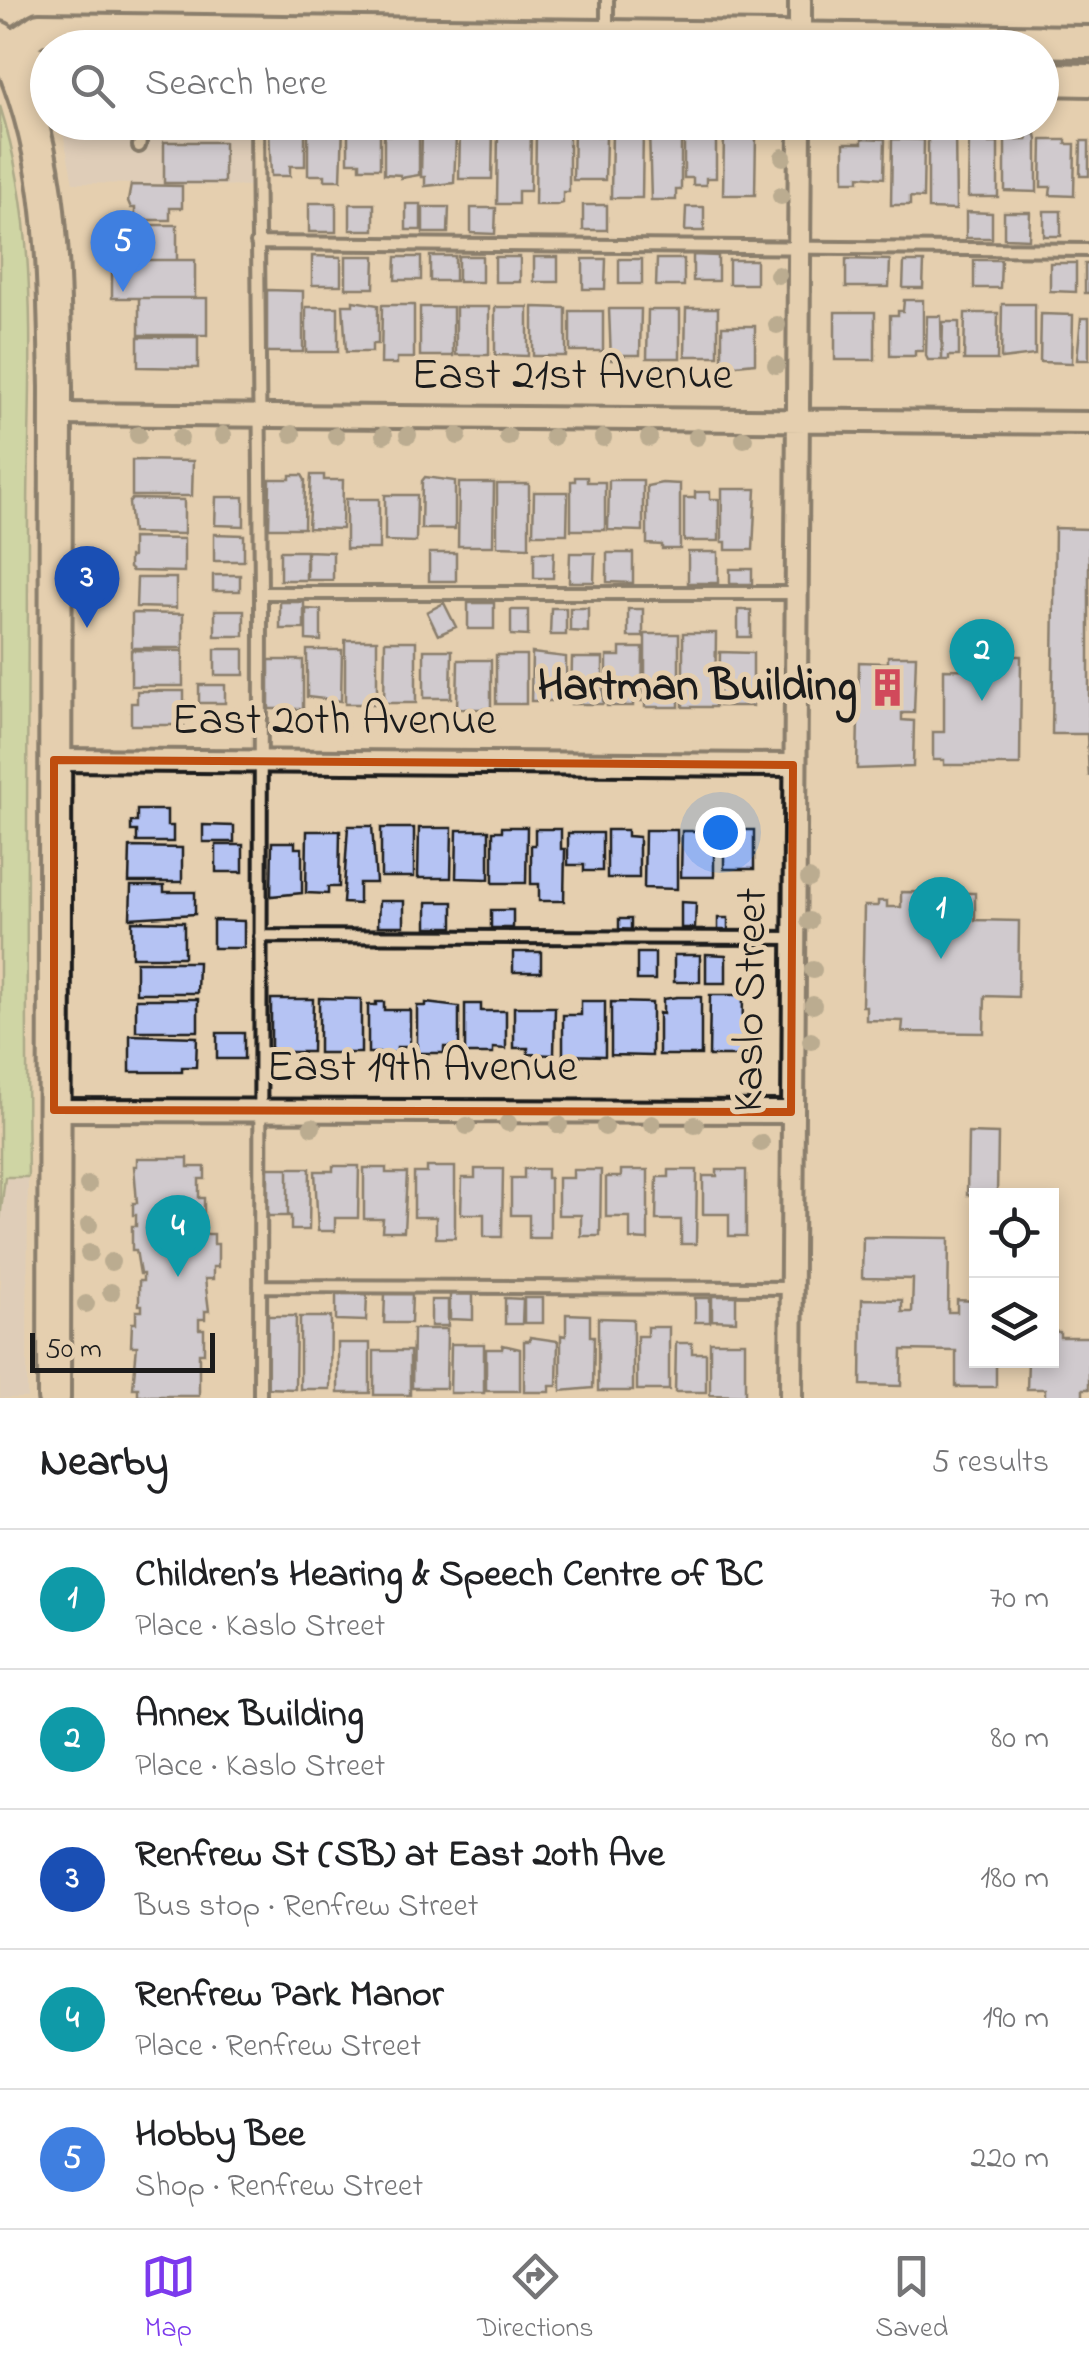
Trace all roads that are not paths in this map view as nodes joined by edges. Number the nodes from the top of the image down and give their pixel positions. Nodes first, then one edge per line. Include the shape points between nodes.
1 (607, 0) edge
2 (800, 0) edge
3 (36, 30) edge
4 (133, 30) edge
5 (607, 30) edge
6 (800, 30) edge
7 (30, 33) edge
8 (1059, 42) edge
9 (1089, 42) edge
10 (2, 47) edge
11 (30, 59) edge
12 (1059, 79) edge
13 (1089, 80) edge
14 (30, 113) edge
15 (37, 140) edge
16 (140, 140) edge
17 (257, 140) edge
18 (800, 140) edge
19 (139, 146) dead end
20 (257, 243) junction
21 (798, 247) junction
22 (1089, 250) edge
23 (55, 414) junction
24 (258, 415) junction
25 (795, 420) junction
26 (1089, 423) edge
27 (260, 594) junction
28 (793, 594) junction
29 (54, 760) junction
30 (261, 761) junction
31 (793, 765) junction
32 (260, 936) junction
33 (795, 938) junction
34 (259, 1108) junction
35 (54, 1110) junction
36 (791, 1112) junction
37 (260, 1286) junction
38 (792, 1288) junction
39 (54, 1398) edge
40 (260, 1398) edge
41 (791, 1398) edge

1 - 5 lane
2 - 6 street
3 - 4 street
7 - 10 street
8 - 9 street
10 - 11 street
10 - 14 street
12 - 13 street
15 - 23 street via 50,218
16 - 19 lane
17 - 20 lane
18 - 21 street, Kaslo Street
20 - 21 lane
20 - 24 lane
21 - 22 lane
21 - 25 street, Kaslo Street
23 - 24 street, East 21st Avenue
23 - 29 street
24 - 25 street, East 21st Avenue
24 - 27 lane
25 - 26 street, East 21st Avenue
25 - 28 street, Kaslo Street
27 - 28 lane
27 - 30 lane
28 - 31 street, Kaslo Street
29 - 30 street, East 20th Avenue
29 - 35 street
30 - 31 street, East 20th Avenue
30 - 32 lane
31 - 33 street, Kaslo Street
32 - 33 lane
32 - 34 lane
33 - 36 street, Kaslo Street
34 - 35 street, East 19th Avenue
34 - 36 street, East 19th Avenue
34 - 37 lane
35 - 39 street
36 - 38 street, Kaslo Street
37 - 38 lane
37 - 40 lane
38 - 41 street, Kaslo Street

